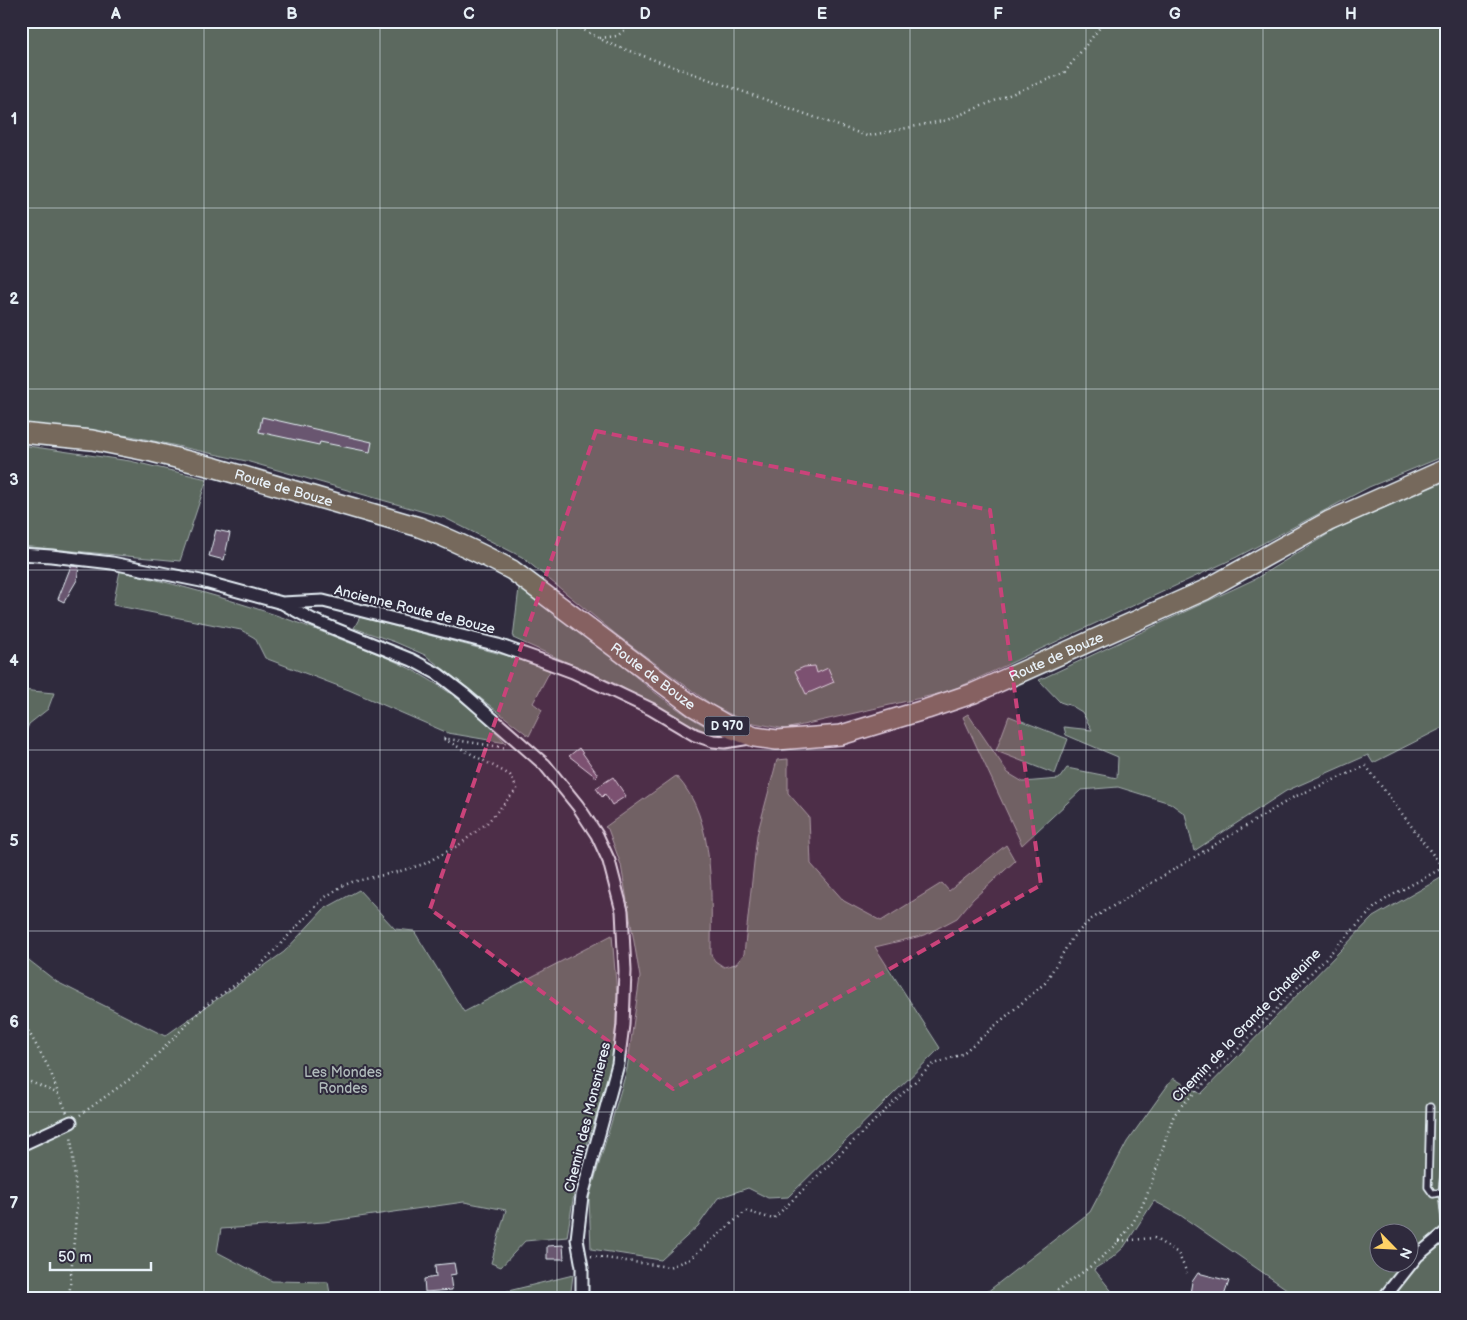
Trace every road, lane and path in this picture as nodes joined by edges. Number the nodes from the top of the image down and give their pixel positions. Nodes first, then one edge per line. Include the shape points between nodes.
1 (567, 21) edge
2 (620, 21) edge
3 (1105, 21) edge
4 (599, 38) junction
5 (21, 433) edge
6 (1446, 470) edge
7 (21, 554) edge
8 (282, 603) junction
9 (755, 737) junction
10 (507, 748) dead end
11 (1444, 867) edge
12 (21, 1018) edge
13 (21, 1078) edge
14 (59, 1094) junction
15 (1430, 1107) dead end
16 (71, 1122) junction
17 (21, 1145) edge
18 (1446, 1155) edge
19 (1442, 1192) junction
20 (1446, 1231) edge
21 (1118, 1241) junction
22 (580, 1254) junction
23 (1187, 1273) dead end
24 (69, 1299) edge
25 (582, 1299) edge
26 (1045, 1299) edge
27 (1383, 1299) edge

1 - 4 path
2 - 4 path via 625,30 617,36
3 - 4 path via 1064,74 946,120 867,136
5 - 9 main road, Route de Bouze / D 970 via 92,440 179,459 444,536 512,570 693,706 733,729
6 - 9 main road, Route de Bouze / D 970 via 1329,521 1205,590 974,693 841,735 793,740
7 - 8 street, Ancienne Route de Bouze via 121,565 200,581
8 - 9 street, Ancienne Route de Bouze via 323,601 498,645 572,672 651,709 695,735 725,742
8 - 22 street, Chemin des Monsnieres via 312,620 412,660 438,674 464,694 545,765 578,806 609,861 622,911 623,1025 618,1064 582,1196 577,1232
10 - 16 path via 442,738 510,775 517,789 487,823 459,845 424,864 352,882 324,898 256,970 205,1006 141,1071
11 - 21 path, Chemin de la Grande Chatelaine via 1374,907 1182,1105 1174,1115 1145,1200
11 - 22 path via 1366,766 1294,797 1090,920 1072,938 1045,983 962,1054 932,1065 773,1219 746,1211 690,1259 669,1267
12 - 14 path via 50,1070
13 - 14 path
14 - 16 path
15 - 19 lane via 1428,1187 1433,1194
16 - 17 street
16 - 24 path via 78,1204
18 - 19 lane
19 - 20 lane
20 - 27 street via 1417,1256
21 - 23 path via 1154,1238 1178,1253
21 - 26 path, Chemin de la Grande Chatelaine via 1093,1265
22 - 25 street, Chemin des Monsnieres

